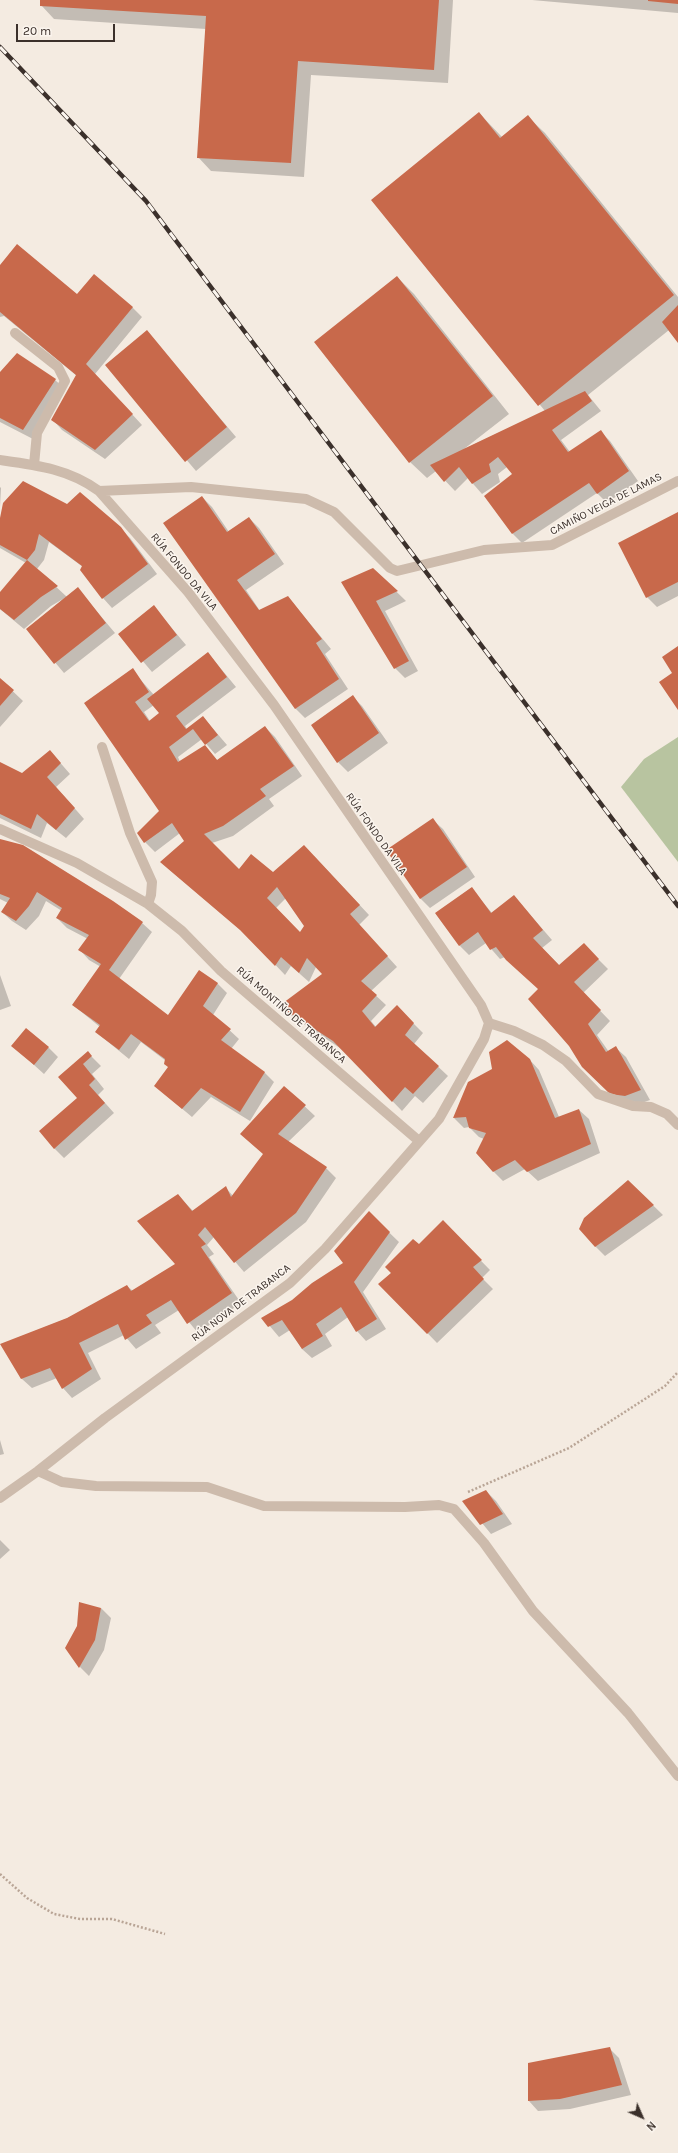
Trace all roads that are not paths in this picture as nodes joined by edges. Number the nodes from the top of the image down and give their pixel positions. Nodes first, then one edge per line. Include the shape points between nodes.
1 (15, 333) dead end
2 (0, 460) edge
3 (34, 465) junction
4 (678, 481) edge
5 (99, 491) junction
6 (102, 747) dead end
7 (0, 829) edge
8 (148, 904) junction
9 (489, 1023) junction
10 (678, 1125) edge
11 (419, 1141) junction
12 (38, 1471) junction
13 (0, 1498) edge
14 (678, 1776) edge

1 - 3 street via 58,367 65,381 37,433
2 - 3 street, RÚA FONDO DA VILA
3 - 5 street, RÚA FONDO DA VILA via 83,479
4 - 5 street, CAMIÑO VEIGA DE LAMAS via 552,545 484,550 442,558 397,571 390,568 334,512 306,499 191,487
5 - 9 street, RÚA FONDO DA VILA via 188,592 274,705 481,1005
6 - 8 street via 130,833 152,882 152,895
7 - 8 street, RÚA MONTIÑO DE TRABANCA via 77,863
8 - 11 street, RÚA MONTIÑO DE TRABANCA via 182,931 221,971
9 - 10 street via 514,1030 543,1045 566,1061 598,1094 633,1106 651,1107 667,1114
9 - 11 street, RÚA NOVA DE TRABANCA via 484,1040 439,1119
11 - 12 street, RÚA NOVA DE TRABANCA via 325,1249 290,1283 105,1418
12 - 13 street, RÚA NOVA DE TRABANCA
12 - 14 street via 62,1482 96,1486 207,1487 264,1506 439,1505 454,1509 484,1543 533,1611 628,1713

